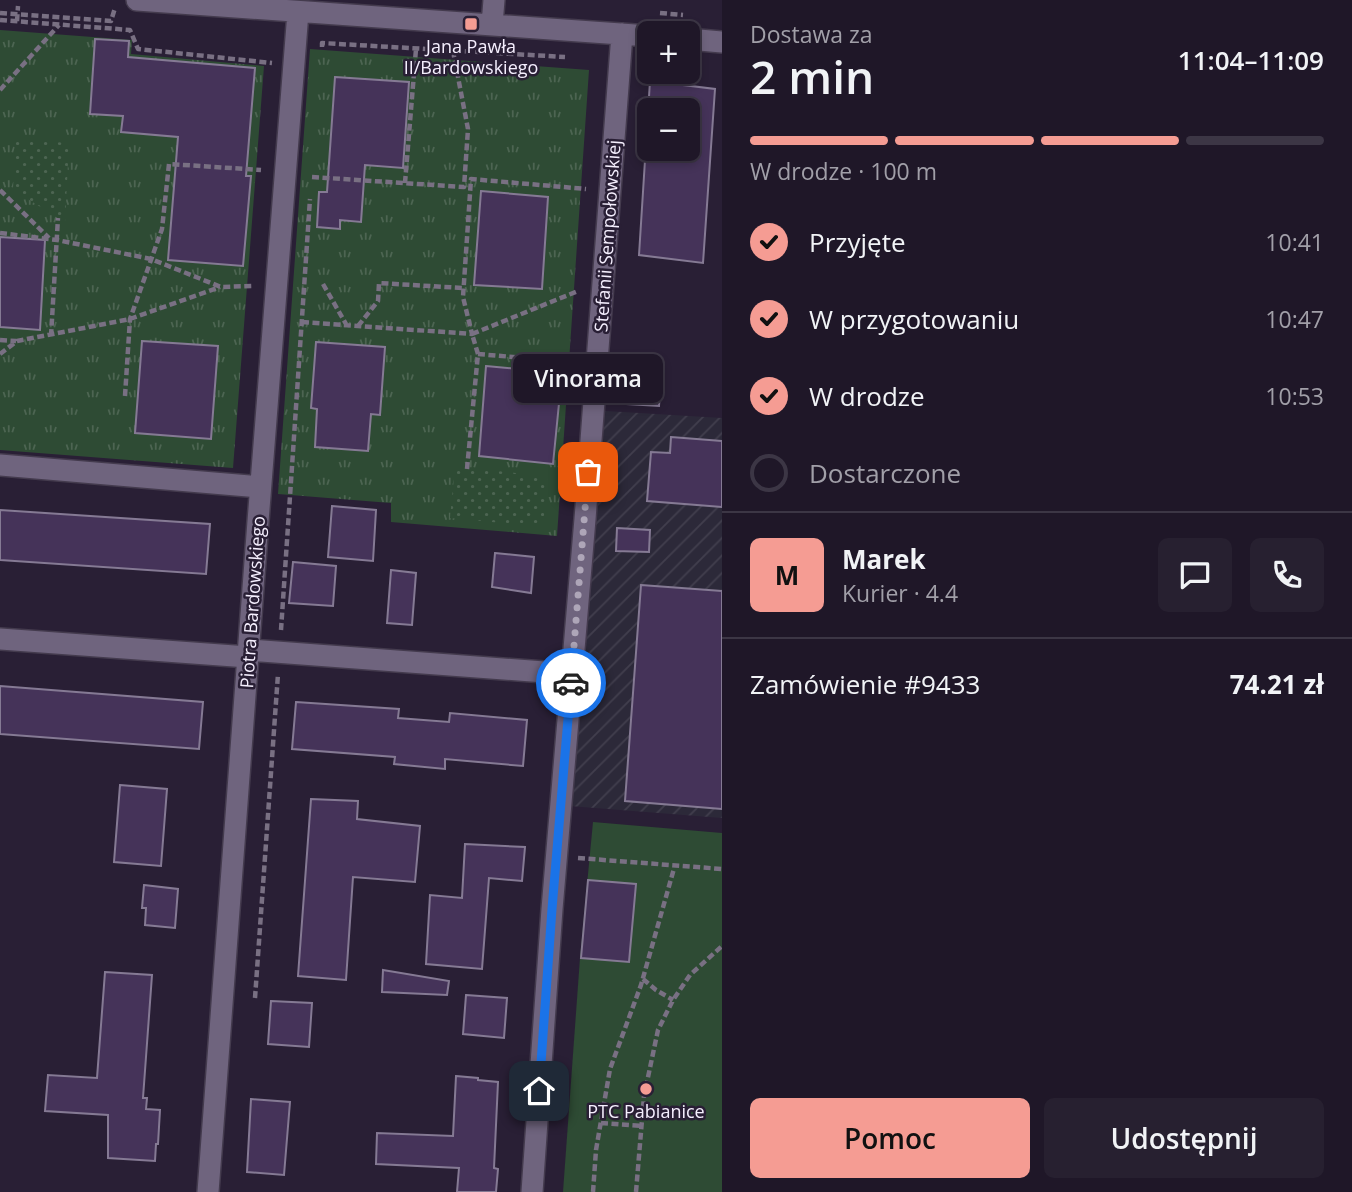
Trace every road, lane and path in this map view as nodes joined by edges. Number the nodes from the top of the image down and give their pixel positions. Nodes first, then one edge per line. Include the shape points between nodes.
1 (137, 0) edge
2 (494, 0) edge
3 (18, 6) dead end
4 (114, 10) dead end
5 (298, 12) junction
6 (0, 13) edge
7 (17, 18) junction
8 (0, 20) edge
9 (60, 24) junction
10 (492, 25) junction
11 (622, 34) junction
12 (637, 35) edge
13 (700, 40) edge
14 (722, 42) edge
15 (416, 49) junction
16 (453, 51) junction
17 (321, 56) dead end
18 (575, 58) dead end
19 (268, 63) dead end
20 (0, 90) edge
21 (261, 161) dead end
22 (261, 170) junction
23 (587, 176) dead end
24 (468, 179) junction
25 (260, 183) dead end
26 (405, 183) junction
27 (0, 190) edge
28 (58, 218) dead end
29 (0, 233) edge
30 (50, 239) junction
31 (57, 240) junction
32 (151, 259) junction
33 (323, 284) dead end
34 (253, 286) dead end
35 (221, 287) junction
36 (463, 288) junction
37 (577, 303) dead end
38 (130, 319) junction
39 (302, 322) junction
40 (347, 325) junction
41 (358, 326) junction
42 (472, 334) junction
43 (51, 336) junction
44 (0, 340) edge
45 (17, 341) junction
46 (573, 350) dead end
47 (0, 354) edge
48 (478, 354) junction
49 (125, 397) dead end
50 (0, 465) edge
51 (467, 469) dead end
52 (260, 487) junction
53 (0, 639) edge
54 (279, 652) junction
55 (249, 654) junction
56 (571, 674) junction
57 (556, 856) junction
58 (675, 865) junction
59 (722, 869) edge
60 (722, 946) edge
61 (642, 979) junction
62 (255, 998) dead end
63 (673, 1000) junction
64 (601, 1123) junction
65 (642, 1126) junction
66 (208, 1192) edge
67 (532, 1192) edge
68 (593, 1192) edge
69 (636, 1192) edge

1 - 5 street
2 - 10 street
3 - 7 path
4 - 7 path via 111,21
5 - 10 street
5 - 52 street, Piotra Bardowskiego
6 - 7 path
7 - 8 path
7 - 9 path
9 - 19 path via 130,30 138,50
9 - 20 path
10 - 11 street
11 - 12 street
11 - 56 street, Stefanii Sempołowskiej
13 - 14 street
15 - 16 path
15 - 17 path via 322,43
15 - 26 path
16 - 18 path
16 - 24 path via 468,129
21 - 22 path
22 - 25 path
22 - 32 path via 169,164 162,229
23 - 24 path via 586,190
24 - 26 path via 464,187
24 - 36 path
26 - 39 path via 312,177
27 - 30 path
28 - 31 path
29 - 30 path
30 - 31 path
31 - 32 path
31 - 43 path
32 - 35 path
32 - 38 path
33 - 40 path
34 - 35 path
35 - 38 path
36 - 41 path via 379,283 378,301
36 - 42 path
37 - 42 path via 578,291
38 - 43 path
38 - 49 path
39 - 40 path
39 - 54 path
40 - 41 path
41 - 42 path
42 - 48 path
43 - 45 path
44 - 45 path
45 - 47 path
46 - 48 path via 572,362
48 - 51 path
50 - 52 street
52 - 55 street, Piotra Bardowskiego
53 - 55 street
54 - 55 street
54 - 56 street
54 - 62 path
55 - 66 street, Piotra Bardowskiego
56 - 57 street, Stefanii Sempołowskiej
57 - 58 path
57 - 67 street, Stefanii Sempołowskiej
58 - 59 path
58 - 61 path
60 - 63 path via 690,975
61 - 63 path
61 - 64 path via 610,1069
63 - 65 path via 658,1030
64 - 65 path
64 - 68 path
65 - 69 path

